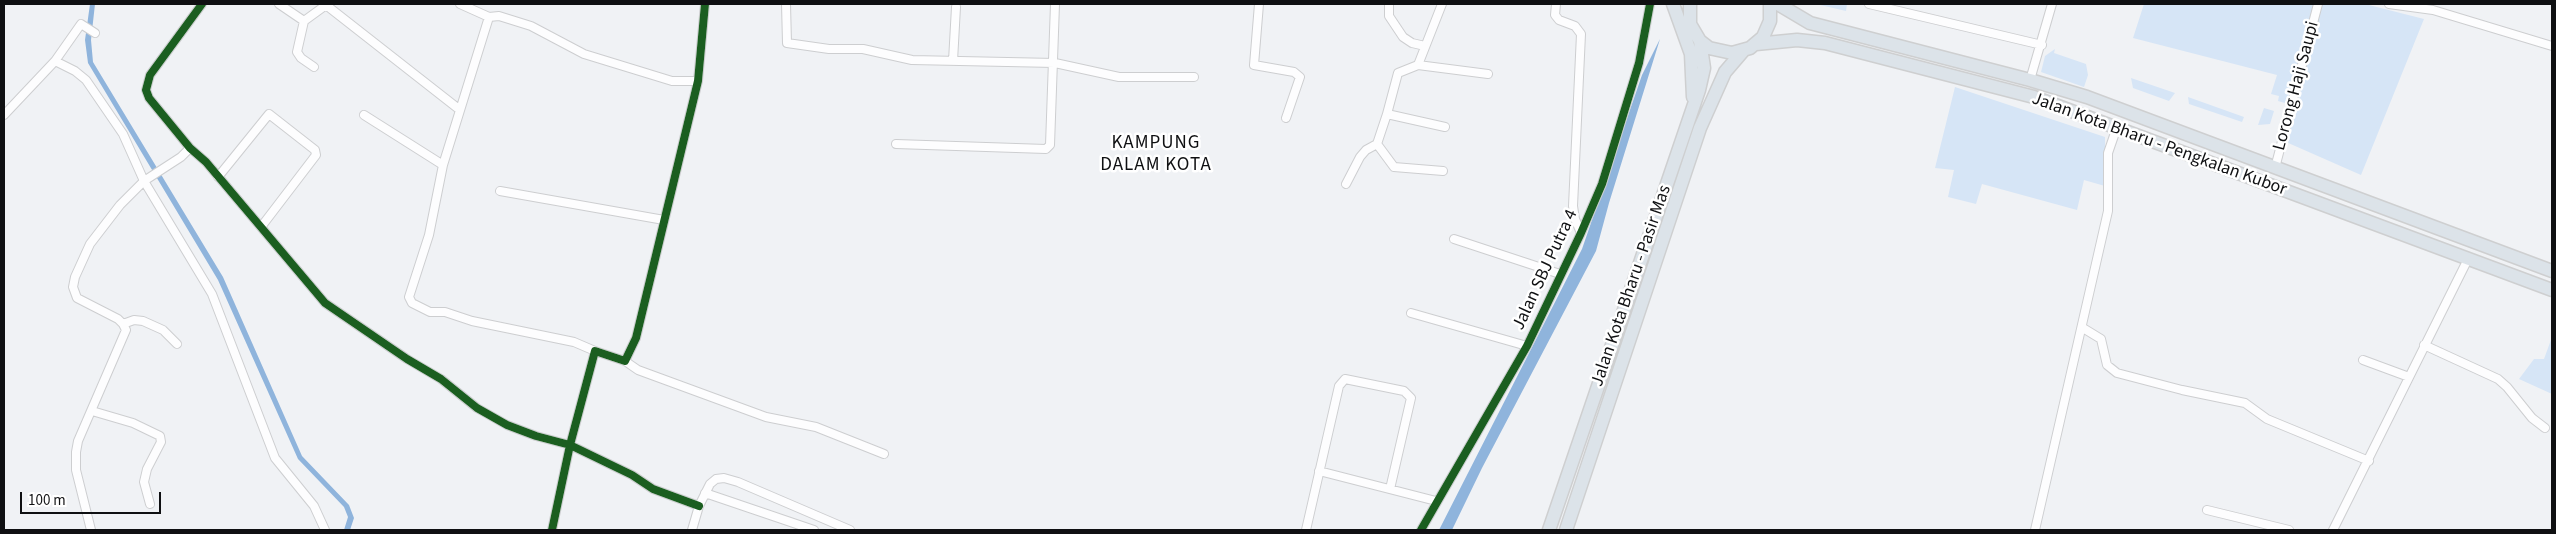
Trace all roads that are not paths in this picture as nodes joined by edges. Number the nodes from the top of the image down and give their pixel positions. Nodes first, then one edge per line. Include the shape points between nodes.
1 (202, 4) edge
2 (280, 4) edge
3 (460, 4) edge
4 (705, 4) edge
5 (786, 4) edge
6 (1055, 4) edge
7 (1259, 4) edge
8 (1389, 4) edge
9 (1442, 4) edge
10 (1556, 4) edge
11 (1650, 4) edge
12 (1673, 4) edge
13 (1690, 4) edge
14 (1770, 4) edge
15 (1778, 4) edge
16 (1869, 4) edge
17 (2052, 4) edge
18 (2318, 4) edge
19 (2389, 4) edge
20 (327, 5) edge
21 (956, 7) dead end
22 (489, 17) junction
23 (304, 21) junction
24 (91, 30) dead end
25 (1700, 41) junction
26 (1756, 44) junction
27 (2042, 45) junction
28 (1426, 46) junction
29 (2552, 46) edge
30 (1743, 51) junction
31 (56, 61) junction
32 (953, 61) junction
33 (1055, 63) junction
34 (1418, 65) junction
35 (314, 67) dead end
36 (1488, 74) dead end
37 (1194, 77) dead end
38 (2030, 80) junction
39 (698, 81) junction
40 (1694, 104) junction
41 (460, 110) junction
42 (1387, 114) junction
43 (4, 115) edge
44 (364, 115) dead end
45 (1286, 118) dead end
46 (1445, 127) dead end
47 (2117, 127) junction
48 (896, 144) dead end
49 (1377, 144) junction
50 (190, 148) junction
51 (443, 165) junction
52 (2276, 168) junction
53 (1443, 171) dead end
54 (218, 177) junction
55 (146, 180) junction
56 (1346, 184) dead end
57 (500, 191) dead end
58 (664, 220) junction
59 (261, 227) junction
60 (1581, 233) junction
61 (1454, 239) dead end
62 (2468, 259) junction
63 (2552, 271) edge
64 (1560, 274) junction
65 (2552, 290) edge
66 (1411, 313) dead end
67 (124, 324) junction
68 (2083, 328) junction
69 (177, 344) dead end
70 (2424, 345) junction
71 (1527, 346) junction
72 (595, 351) junction
73 (2363, 360) dead end
74 (625, 361) junction
75 (2409, 378) junction
76 (92, 411) junction
77 (2545, 428) dead end
78 (570, 445) junction
79 (884, 454) dead end
80 (2369, 461) junction
81 (1319, 471) junction
82 (1390, 489) junction
83 (705, 493) junction
84 (1436, 500) junction
85 (150, 504) dead end
86 (699, 506) junction
87 (2207, 510) dead end
88 (90, 530) edge
89 (325, 530) edge
90 (552, 530) edge
91 (692, 530) edge
92 (814, 530) edge
93 (850, 530) edge
94 (1306, 530) edge
95 (1421, 530) edge
96 (1550, 530) edge
97 (1566, 530) edge
98 (2034, 530) edge
99 (2289, 530) edge
100 (2333, 530) edge

1 - 50 street via 150,75 146,90 148,98
2 - 23 street
3 - 22 street
4 - 39 street
5 - 32 street via 787,43 829,49 863,49 912,60
6 - 33 street
7 - 45 street via 1254,65 1294,72 1300,77
8 - 28 street via 1390,16 1403,37
9 - 28 street
10 - 60 street via 1555,14 1559,20 1575,26 1581,34 1573,206
11 - 60 street, Jalan SBJ Putra 4 via 1636,73 1602,184
12 - 40 highway via 1691,54
13 - 25 highway, Jalan Kota Bharu - Pasir Mas via 1690,24
14 - 26 highway via 1767,30
15 - 38 highway, Jalan Kota Bharu - Pengkalan Kubor via 1810,23
16 - 27 street
17 - 27 street
18 - 52 street, Lorong Haji Saupi
19 - 29 street via 2433,10
20 - 23 street
20 - 41 street
21 - 32 street
22 - 39 street via 499,16 531,26 584,54 663,78
22 - 41 street
23 - 35 street via 297,52
24 - 31 street via 81,24
25 - 30 highway via 1720,52
25 - 40 highway, Jalan Kota Bharu - Pasir Mas via 1704,57 1703,77
26 - 30 highway
26 - 47 highway, Jalan Kota Bharu - Pengkalan Kubor via 1797,40 1824,43 2034,97
27 - 38 street
28 - 34 street
30 - 97 highway, Jalan Kota Bharu - Pasir Mas via 1725,72 1700,128
31 - 43 street
31 - 55 street via 75,71 96,93
32 - 33 street
33 - 37 street via 1119,76
33 - 48 street via 1050,145 1046,149
34 - 36 street
34 - 42 street via 1398,73
38 - 52 highway, Jalan Kota Bharu - Pengkalan Kubor via 2087,97
39 - 58 street
40 - 96 highway, Jalan Kota Bharu - Pasir Mas
41 - 51 street
42 - 46 street
42 - 49 street
44 - 51 street
47 - 62 highway, Jalan Kota Bharu - Pengkalan Kubor
47 - 68 street via 2108,153 2108,211
49 - 53 street via 1394,167
49 - 56 street via 1360,157
50 - 54 street
50 - 55 street
51 - 72 street via 429,235 410,289 412,303 430,312 445,312 472,321 574,342
52 - 63 highway, Jalan Kota Bharu - Pengkalan Kubor
54 - 59 street
54 - 59 street via 269,114 315,150 316,155
55 - 67 street via 120,205 90,244 81,259 73,287 77,298
55 - 89 street via 212,294 275,458 314,506
57 - 58 street
58 - 74 street via 636,338
59 - 78 street via 334,311 441,379 477,408 528,433
60 - 64 street, Jalan SBJ Putra 4
61 - 64 street
62 - 65 highway, Jalan Kota Bharu - Pengkalan Kubor
62 - 70 street
64 - 71 street, Jalan SBJ Putra 4
66 - 71 street
67 - 69 street via 143,321 163,330
67 - 76 street via 126,330
68 - 80 street via 2101,339 2107,365 2117,373 2245,403 2267,419
68 - 98 street
70 - 75 street
70 - 77 street via 2498,379
71 - 84 street, Jalan SBJ Putra 4
72 - 74 street
72 - 78 street
73 - 75 street
74 - 79 street via 638,370 766,417 816,428
75 - 80 street
76 - 85 street via 133,423 160,436 161,442 144,482
76 - 88 street via 78,441 76,465
78 - 86 street via 632,475 653,489
78 - 90 street
80 - 100 street
81 - 82 street
81 - 82 street via 1341,382 1350,379 1404,391 1411,403
81 - 94 street
82 - 84 street
83 - 86 street
83 - 92 street
83 - 93 street via 716,479 724,478
84 - 95 street, Jalan SBJ Putra 4
86 - 91 street
87 - 99 street

